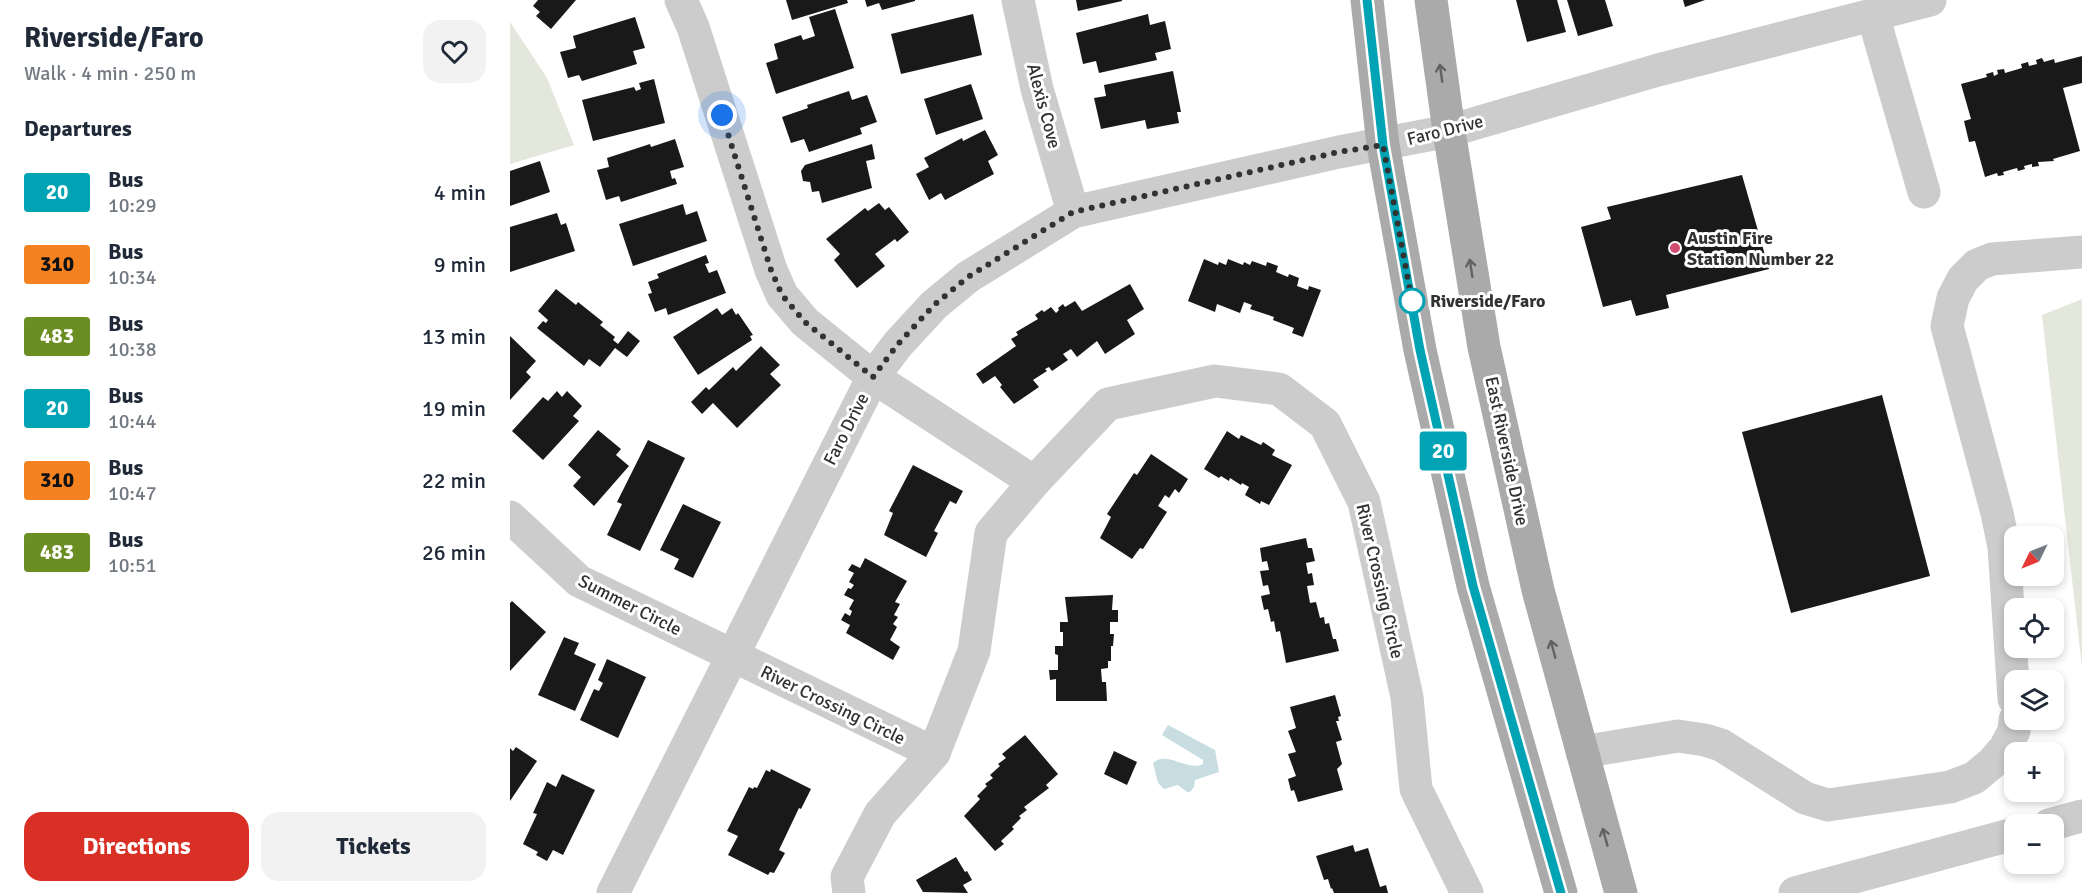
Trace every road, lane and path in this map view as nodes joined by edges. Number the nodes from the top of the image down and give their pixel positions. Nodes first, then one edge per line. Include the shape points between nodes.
1 (681, 0) edge
2 (1018, 0) edge
3 (1367, 0) edge
4 (1431, 0) edge
5 (1929, 0) edge
6 (1873, 15) junction
7 (1449, 131) junction
8 (1383, 145) junction
9 (1924, 192) dead end
10 (1073, 212) junction
11 (2082, 252) edge
12 (873, 377) junction
13 (1035, 482) junction
14 (510, 517) edge
15 (732, 656) junction
16 (2012, 670) edge
17 (2014, 730) edge
18 (1582, 752) junction
19 (934, 753) junction
20 (2082, 816) edge
21 (2064, 821) edge
22 (2004, 837) edge
23 (613, 893) edge
24 (849, 893) edge
25 (1467, 893) edge
26 (1561, 893) edge
27 (1621, 893) edge
28 (1795, 893) edge

1 - 12 street via 782,295 805,322
2 - 10 street, Alexis Cove via 1037,89
3 - 8 main road
7 -> 4 main road, East Riverside Drive
5 - 6 street, Faro Drive
6 - 7 street, Faro Drive via 1658,70
6 - 9 street
7 - 8 street, Faro Drive
18 -> 7 main road, East Riverside Drive via 1538,590 1484,347
8 - 10 street, Faro Drive
8 - 26 main road via 1420,350 1473,586
10 - 12 street, Faro Drive via 968,277 934,305
11 - 16 street via 1992,259 1977,266 1963,279 1953,298 1947,326 2004,547
12 - 13 street
12 - 15 street, Faro Drive
13 - 19 street, River Crossing Circle via 991,533 974,651
13 - 25 street, River Crossing Circle via 1108,404 1215,381 1279,389 1325,424 1364,502 1407,697 1416,789
14 - 15 street, Summer Circle via 579,581
15 - 19 street, River Crossing Circle
15 - 23 street, Faro Drive
17 - 18 street via 2005,748 1974,778 1950,787 1828,805 1805,798 1721,745 1705,740 1678,736
27 -> 18 main road, East Riverside Drive
19 - 24 street, River Crossing Circle via 880,814 847,877
20 - 21 street
22 - 28 street

